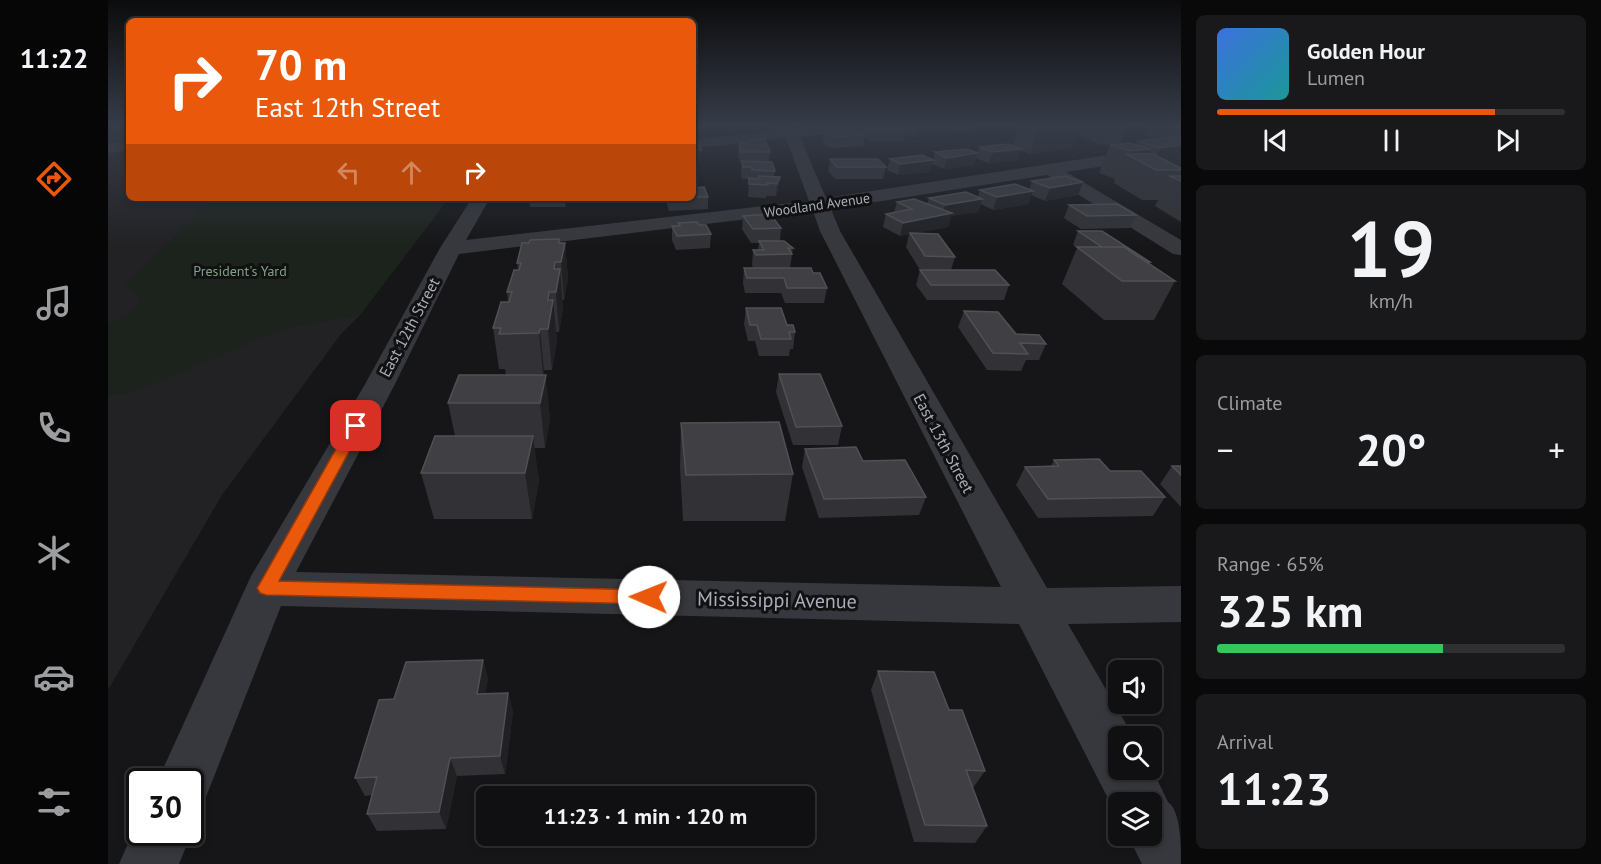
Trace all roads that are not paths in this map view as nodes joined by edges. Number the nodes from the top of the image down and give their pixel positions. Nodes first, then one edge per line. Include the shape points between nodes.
1 (799, 165) edge
2 (1085, 165) edge
3 (1051, 170) junction
4 (479, 201) edge
5 (819, 205) junction
6 (451, 248) junction
7 (1181, 249) edge
8 (266, 588) junction
9 (1181, 604) edge
10 (1032, 606) junction
11 (1108, 744) edge
12 (190, 768) edge
13 (1162, 842) edge
14 (157, 846) edge
15 (149, 864) edge
16 (1174, 864) edge

1 - 5 street, East 13th Street
2 - 3 street, Woodland Avenue
3 - 5 street, Woodland Avenue
3 - 7 street
4 - 6 street, East 12th Street
5 - 6 street, Woodland Avenue
5 - 10 street, East 13th Street via 835,242
6 - 8 street, East 12th Street
8 - 10 street, Mississippi Avenue
8 - 12 street, East 12th Street
9 - 10 street, Mississippi Avenue
10 - 11 street, East 13th Street
13 - 16 street
14 - 15 street

